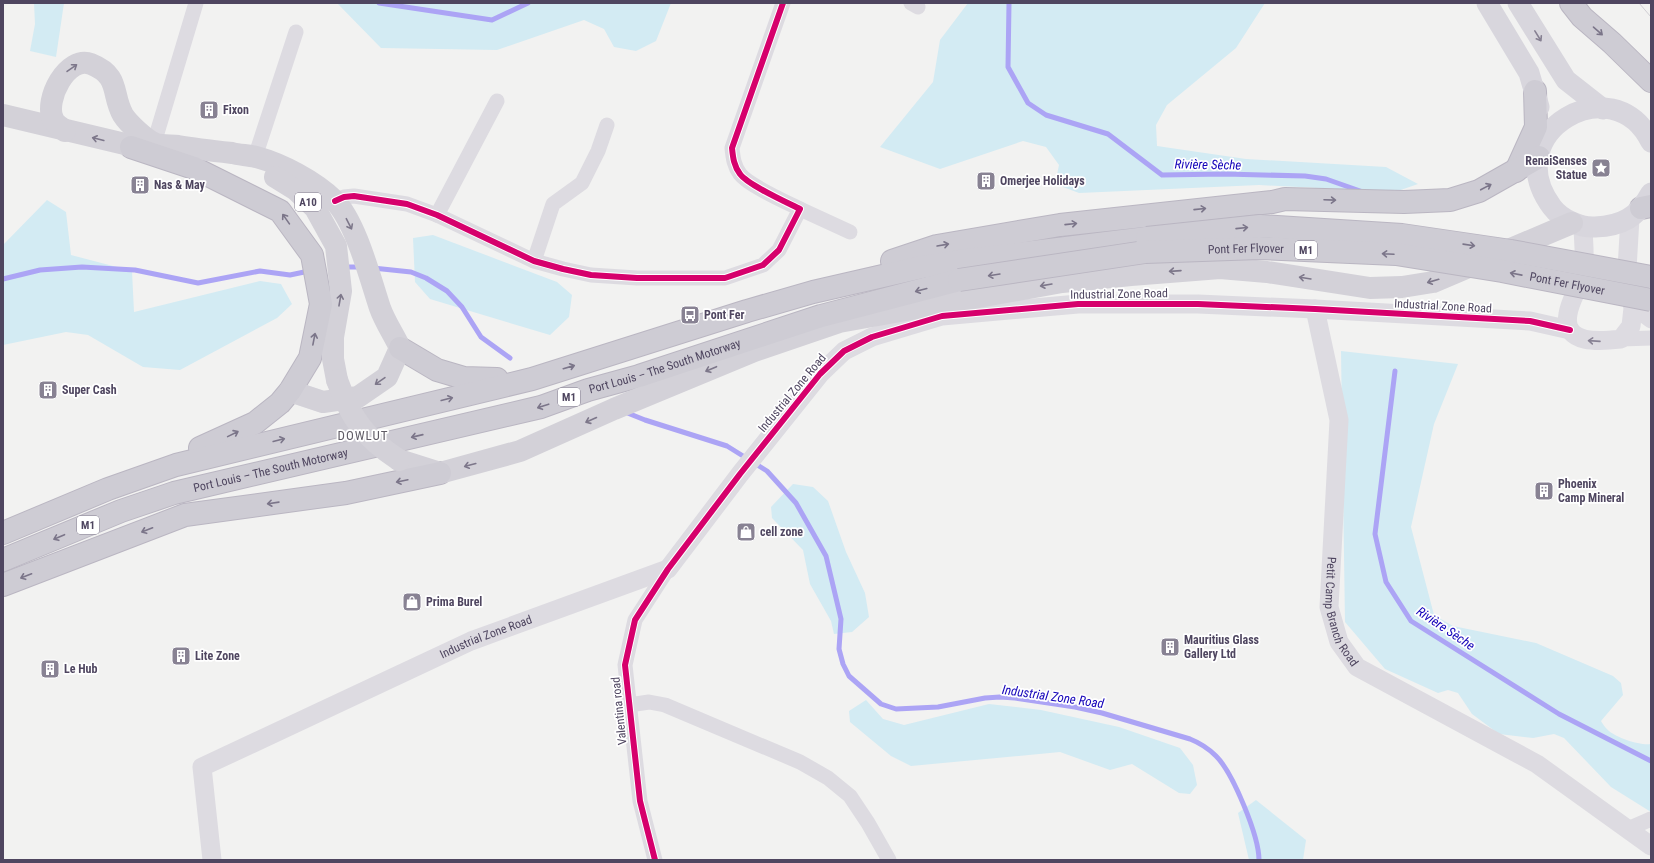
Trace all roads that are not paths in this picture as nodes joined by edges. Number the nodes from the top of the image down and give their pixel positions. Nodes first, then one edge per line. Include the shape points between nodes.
1 (196, 3) edge
2 (783, 3) edge
3 (1487, 3) edge
4 (1518, 3) edge
5 (1571, 3) edge
6 (296, 32) dead end
7 (1651, 81) edge
8 (1535, 91) junction
9 (52, 100) junction
10 (497, 101) dead end
11 (1603, 109) junction
12 (7, 116) edge
13 (607, 124) dead end
14 (66, 131) junction
15 (1651, 142) edge
16 (154, 143) junction
17 (131, 147) junction
18 (1542, 147) junction
19 (255, 157) junction
20 (1516, 171) junction
21 (335, 201) junction
22 (1643, 206) edge
23 (800, 209) junction
24 (437, 215) junction
25 (1578, 224) junction
26 (850, 232) dead end
27 (534, 261) junction
28 (959, 270) junction
29 (1651, 277) edge
30 (1642, 304) edge
31 (1570, 307) junction
32 (1315, 309) junction
33 (747, 311) junction
34 (821, 316) junction
35 (1530, 321) junction
36 (1651, 321) edge
37 (1570, 330) junction
38 (1651, 338) edge
39 (1621, 339) junction
40 (400, 348) junction
41 (754, 351) junction
42 (532, 379) junction
43 (290, 391) junction
44 (440, 473) junction
45 (108, 489) junction
46 (3, 533) edge
47 (3, 560) edge
48 (668, 569) junction
49 (3, 585) edge
50 (629, 705) junction
51 (1651, 819) edge
52 (1628, 829) junction
53 (1651, 846) edge
54 (212, 860) edge
55 (654, 860) edge
56 (889, 860) edge

1 - 16 street
2 - 23 street via 732,148 733,162 741,175 756,186
3 - 8 main road via 1529,73
4 -> 11 main road via 1566,80
5 -> 7 highway via 1582,17
6 - 19 street
8 - 18 main road
8 - 20 highway via 1536,127
9 - 12 main road via 35,110
9 - 14 main road via 53,120
9 -> 16 main road via 59,80 69,69 81,62 90,64 103,71 113,82 122,114 132,127
10 - 24 street
11 - 15 main road via 1615,110 1632,119 1646,132
11 - 18 main road via 1576,112 1558,122
12 - 14 main road, A10
13 - 27 street via 598,152 582,183 553,204
17 -> 14 main road, A10
16 - 19 main road
43 -> 17 highway via 310,358 321,304 312,255 280,211 194,168
44 -> 17 main road, A10, bridge via 399,460 382,449 366,434 345,403 333,359 333,337 342,291 336,246 315,208 296,190 259,170
18 - 20 highway
18 - 25 main road via 1538,176 1544,196 1556,212
19 - 21 main road via 289,170
33 -> 20 highway via 937,246 1060,225 1285,199 1404,202 1450,200 1479,191
21 - 24 street via 354,196 407,204
21 -> 40 main road via 348,222 368,267 381,309
22 - 25 main road via 1612,226 1592,228
22 - 30 street via 1626,268 1628,284
23 - 26 street
23 - 27 street via 779,250 763,265 725,278 591,275
24 - 27 street
25 - 31 street via 1584,273
25 -> 41 main road via 1433,282 1402,287 1370,288 1267,272 1220,268 1131,275 1062,282 839,322
28 -> 29 highway, Pont Fer Flyover / M1, bridge via 1260,226 1402,235 1511,251
30 -> 28 highway, Pont Fer Flyover / M1, bridge via 1502,271 1396,254 1259,248 1145,252
28 - 33 highway, M1 via 922,267 813,292
28 -> 34 highway, Port Louis – The South Motorway / M1
30 - 36 street
30 - 39 street
31 - 35 street via 1551,317
31 - 37 street via 1567,323
32 - 35 street, Industrial Zone Road
32 - 48 street, Industrial Zone Road via 1198,304 1078,304 942,316 872,337 844,351 820,374 759,449
32 - 52 street, Petit Camp Branch Road via 1339,420 1329,607 1339,642 1357,667 1537,764
42 -> 33 highway, M1
34 - 41 highway
34 -> 47 highway, Port Louis – The South Motorway / M1 via 541,407 174,493 121,511
35 - 37 street
39 -> 37 street via 1588,341
38 - 39 street
40 - 42 highway via 437,370 464,378
40 -> 43 main road via 387,377 358,397 324,402
41 -> 44 main road via 520,451
45 -> 42 highway, M1 via 176,465
45 -> 43 highway via 255,423 280,403
44 -> 49 highway via 346,493 185,515
45 - 46 highway, M1
48 - 50 street, Valentina road via 635,620 625,666
48 - 54 street, Industrial Zone Road via 471,641 202,767
50 - 55 street, Valentina road via 640,801
50 - 56 street via 649,702 666,705 800,762 828,778 850,796
51 - 52 street
52 - 53 street, Petit Camp Branch Road

